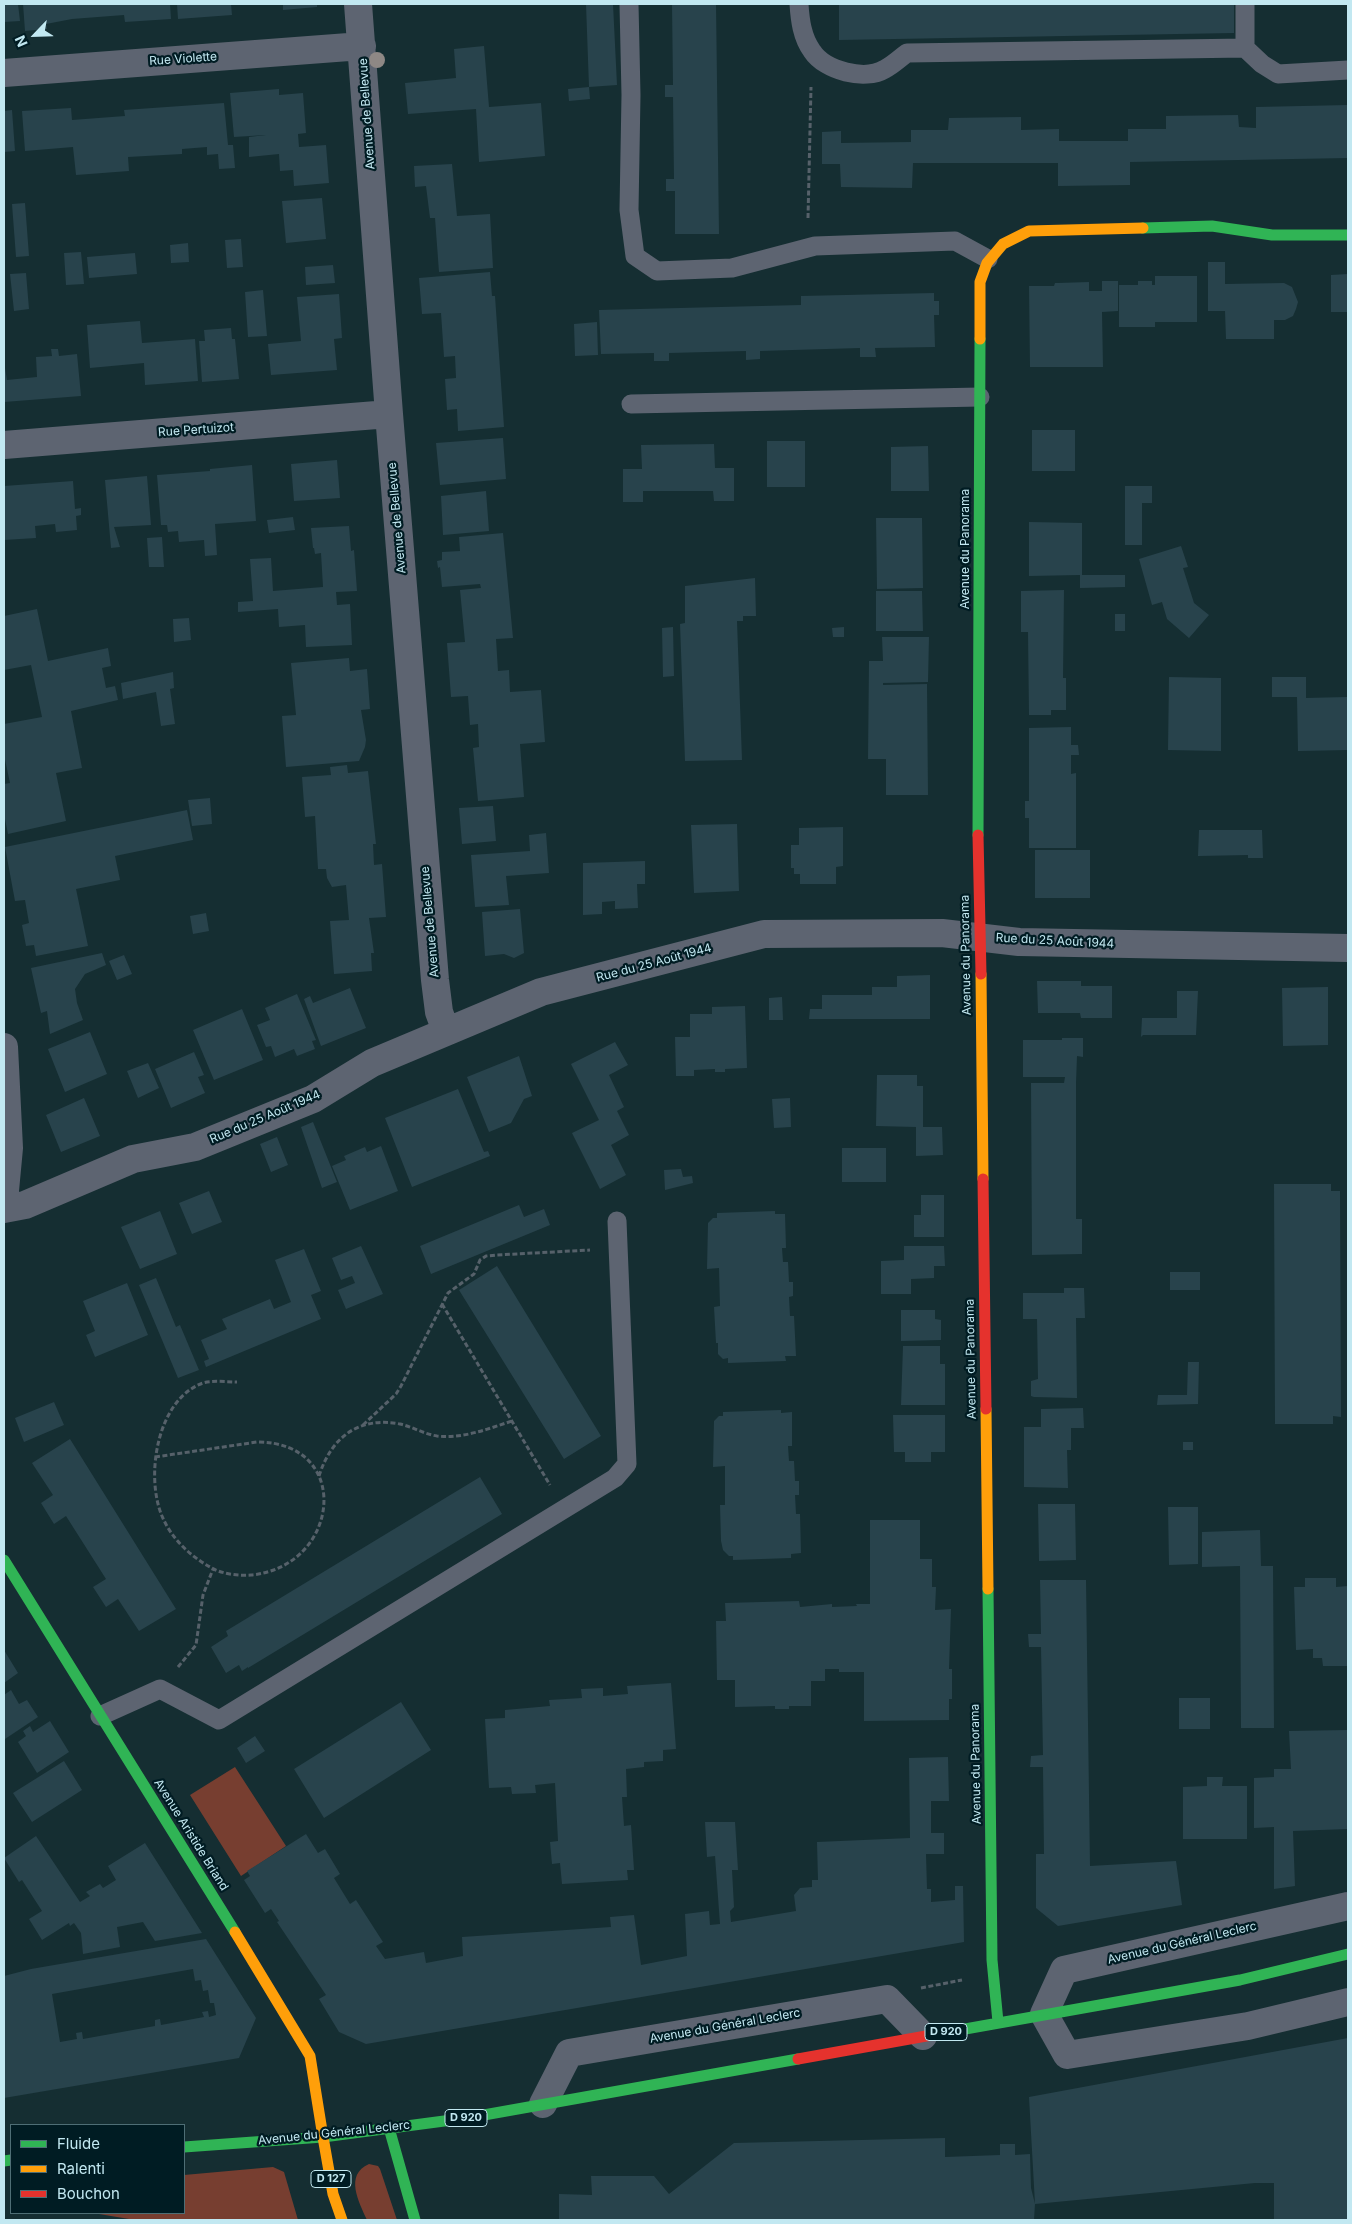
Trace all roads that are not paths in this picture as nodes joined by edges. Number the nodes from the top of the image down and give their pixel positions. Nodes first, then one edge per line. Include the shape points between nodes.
1 (358, 4) edge
2 (629, 4) edge
3 (799, 4) edge
4 (1245, 4) edge
5 (362, 46) junction
6 (1245, 48) junction
7 (1348, 70) edge
8 (4, 73) edge
9 (1348, 235) edge
10 (988, 259) junction
11 (980, 397) junction
12 (631, 404) dead end
13 (389, 414) junction
14 (4, 445) edge
15 (980, 937) junction
16 (1348, 948) edge
17 (446, 1031) junction
18 (4, 1047) edge
19 (4, 1201) edge
20 (4, 1209) edge
21 (616, 1221) dead end
22 (4, 1560) edge
23 (100, 1716) junction
24 (1348, 1906) edge
25 (1348, 1954) edge
26 (1348, 2002) edge
27 (1044, 2014) junction
28 (998, 2022) junction
29 (923, 2036) junction
30 (543, 2104) junction
31 (389, 2128) junction
32 (323, 2136) junction
33 (185, 2147) edge
34 (342, 2220) edge
35 (415, 2220) edge

1 - 5 street, Avenue de Bellevue
2 - 10 lane via 629,210 635,256 657,271 732,268 815,246 955,241
3 - 6 lane via 801,28 812,52 826,64 863,75 884,70 907,53
4 - 6 lane
5 - 8 street, Rue Violette
5 - 13 street, Avenue de Bellevue
6 - 7 lane via 1278,74
9 - 10 street, Avenue du Panorama via 1272,235 1212,226 1028,231 1007,240
10 - 11 street, Avenue du Panorama via 980,282
11 - 12 lane
11 - 15 street, Avenue du Panorama
13 - 14 street, Rue Pertuizot
13 - 17 street, Avenue de Bellevue via 435,980 439,1012
15 - 16 street, Rue du 25 Août 1944 via 1019,942
15 - 17 street, Rue du 25 Août 1944 via 942,933 764,934 541,992
15 - 28 street, Avenue du Panorama via 992,1957
17 - 20 street, Rue du 25 Août 1944 via 372,1063 313,1099 195,1147 133,1159 24,1205
18 - 19 street via 10,1148
21 - 23 lane via 627,1464 615,1478 220,1720 160,1689
22 - 23 street, Avenue Aristide Briand / D 127
23 - 32 street, Avenue Aristide Briand / D 127 via 306,2046
24 - 27 street, Avenue du Général Leclerc via 1064,1970
25 - 27 street, Avenue du Général Leclerc / D 920 via 1240,1980
26 - 27 street via 1248,2026 1067,2056
27 - 28 street, Avenue du Général Leclerc / D 920
28 - 29 street, Avenue du Général Leclerc / D 920
29 - 30 street, Avenue du Général Leclerc / D 920
29 - 30 street, Avenue du Général Leclerc via 887,1999 569,2053
30 - 31 street, Avenue du Général Leclerc / D 920
31 - 32 street, Avenue du Général Leclerc / D 920
31 - 35 street
32 - 33 street, Avenue du Général Leclerc / D 920
32 - 34 street, D 127 via 333,2194

